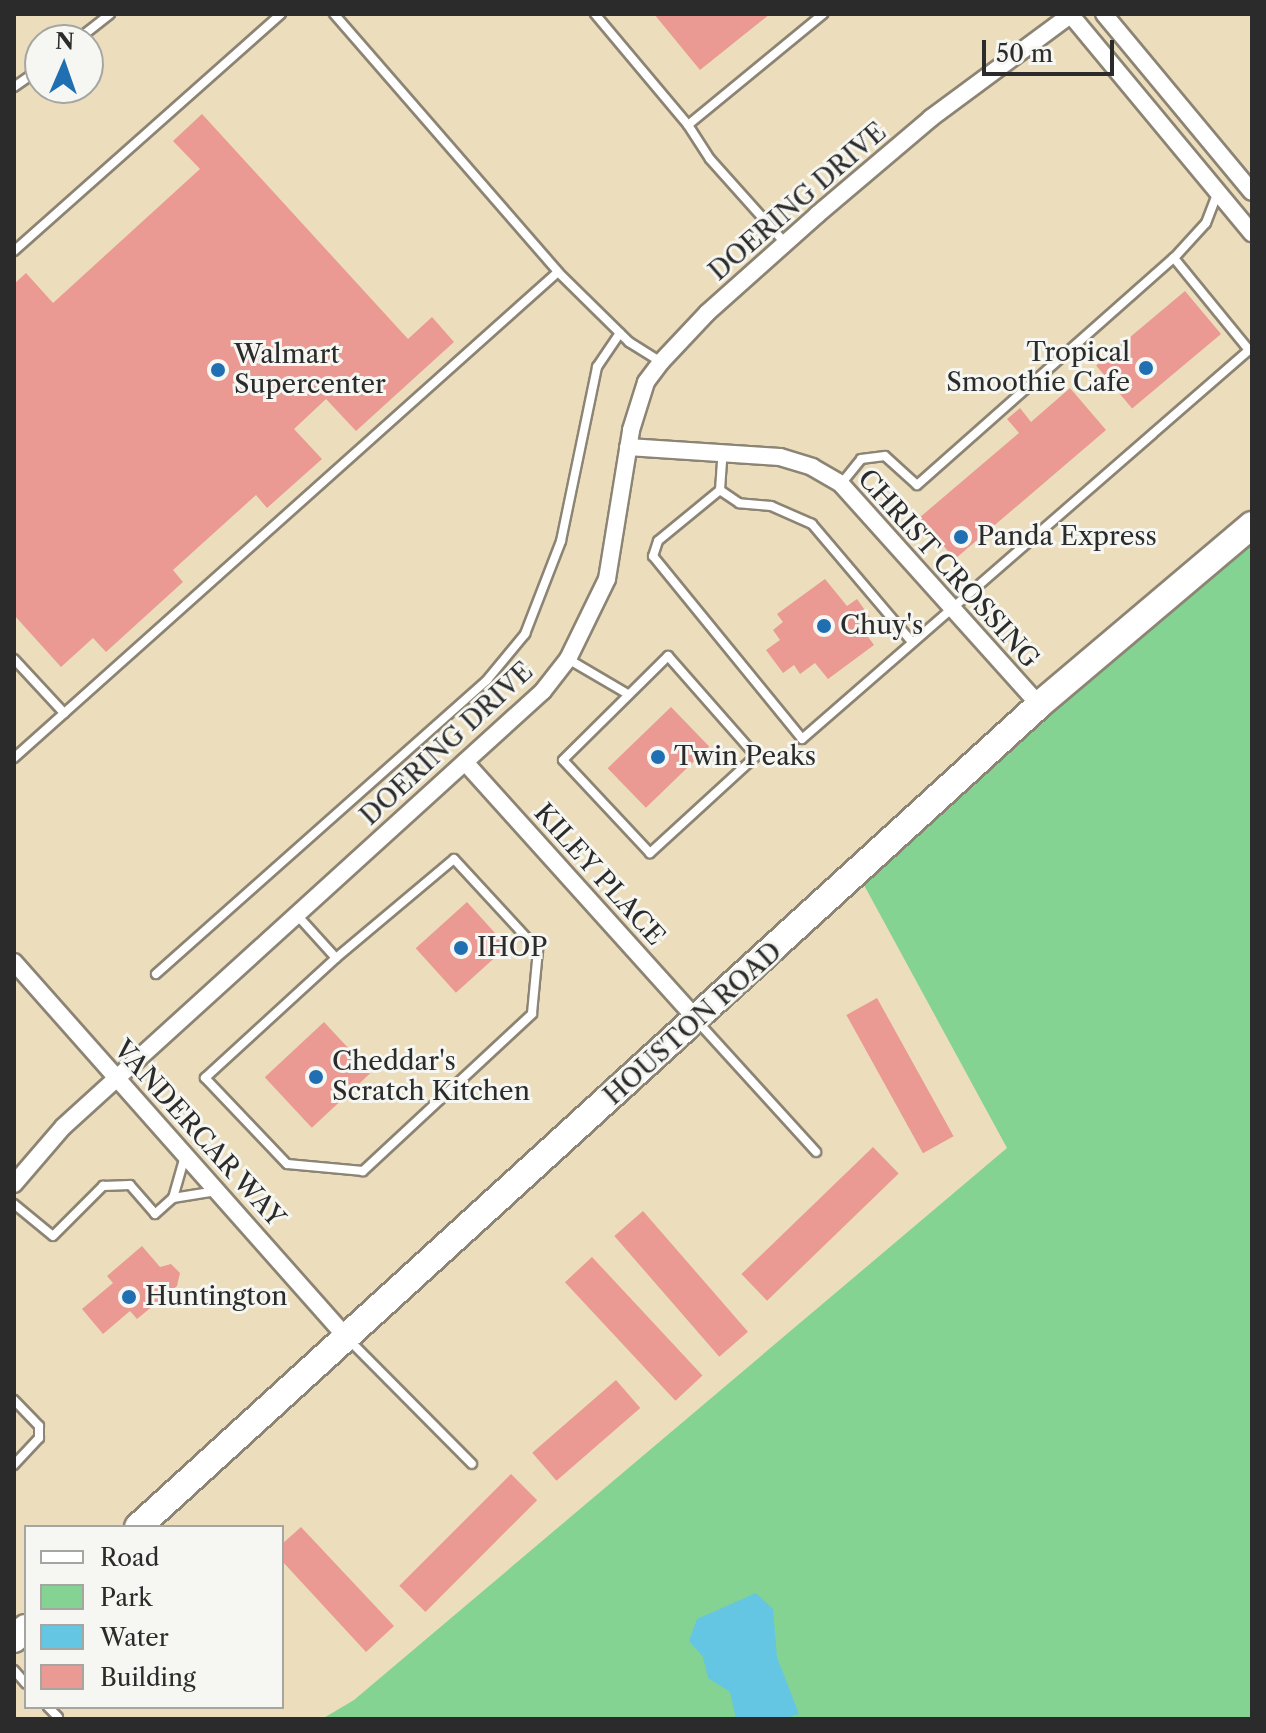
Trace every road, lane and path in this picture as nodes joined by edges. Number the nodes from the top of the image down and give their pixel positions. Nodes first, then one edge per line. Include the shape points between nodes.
1 (281, 14) edge
2 (334, 14) edge
3 (595, 14) edge
4 (823, 14) edge
5 (1070, 14) edge
6 (1104, 14) edge
7 (688, 125) junction
8 (1234, 170) junction
9 (1252, 170) edge
10 (1218, 191) junction
11 (1252, 192) edge
12 (1252, 233) edge
13 (785, 243) junction
14 (14, 251) edge
15 (1174, 258) junction
16 (558, 272) junction
17 (620, 333) junction
18 (661, 362) junction
19 (628, 447) junction
20 (723, 451) junction
21 (841, 484) junction
22 (720, 490) junction
23 (1252, 525) edge
24 (953, 608) junction
25 (912, 642) junction
26 (14, 659) edge
27 (568, 659) junction
28 (626, 693) junction
29 (1039, 705) junction
30 (64, 713) junction
31 (14, 758) edge
32 (465, 762) junction
33 (297, 915) junction
34 (336, 958) junction
35 (14, 962) edge
36 (156, 974) dead end
37 (697, 1020) junction
38 (117, 1079) junction
39 (816, 1152) dead end
40 (186, 1154) junction
41 (14, 1184) edge
42 (219, 1191) junction
43 (173, 1198) junction
44 (14, 1204) edge
45 (347, 1338) junction
46 (14, 1400) edge
47 (472, 1464) dead end
48 (14, 1465) edge
49 (140, 1525) edge

1 - 14 lane
2 - 16 lane
3 - 7 lane
4 - 7 lane
5 - 10 street
5 - 13 street, DOERING DRIVE via 931,118
6 - 8 street
7 - 13 lane via 710,159
8 - 9 lane
8 - 11 street
10 - 12 street
10 - 15 lane via 1206,223
13 - 18 street, DOERING DRIVE
15 - 21 lane via 917,485 885,456 861,459
15 - 24 lane via 1249,350
16 - 17 lane
16 - 30 lane
17 - 18 lane
17 - 36 lane via 594,377 561,541 525,634 487,680
18 - 19 street, DOERING DRIVE via 646,382
19 - 20 street, CHRIST CROSSING
19 - 27 street, DOERING DRIVE via 607,579
20 - 21 street, CHRIST CROSSING via 780,457
20 - 22 lane
21 - 24 street, CHRIST CROSSING
22 - 25 lane via 739,503 771,506 812,524
22 - 25 lane via 658,541 653,556 802,739
23 - 29 main road, HOUSTON ROAD
24 - 25 lane
24 - 29 street, CHRIST CROSSING
26 - 30 lane
27 - 28 lane
27 - 32 street, DOERING DRIVE via 529,705
28 - 28 lane via 668,656 756,756 650,853 563,760
29 - 37 main road, HOUSTON ROAD
30 - 31 lane
32 - 33 street, DOERING DRIVE
32 - 37 street, KILEY PLACE
33 - 34 lane
33 - 38 street, DOERING DRIVE
34 - 34 lane via 454,859 538,950 532,1014 363,1171 287,1164 205,1078
35 - 38 street, VANDERCAR WAY
37 - 39 lane
37 - 45 main road, HOUSTON ROAD
38 - 40 street, VANDERCAR WAY
38 - 41 street, DOERING DRIVE via 42,1148
40 - 42 street, VANDERCAR WAY
40 - 43 lane
42 - 43 lane
42 - 45 street, VANDERCAR WAY
43 - 44 lane via 155,1214 130,1185 103,1186 53,1236
45 - 47 lane
45 - 49 main road, HOUSTON ROAD
46 - 48 lane via 39,1426 39,1438

